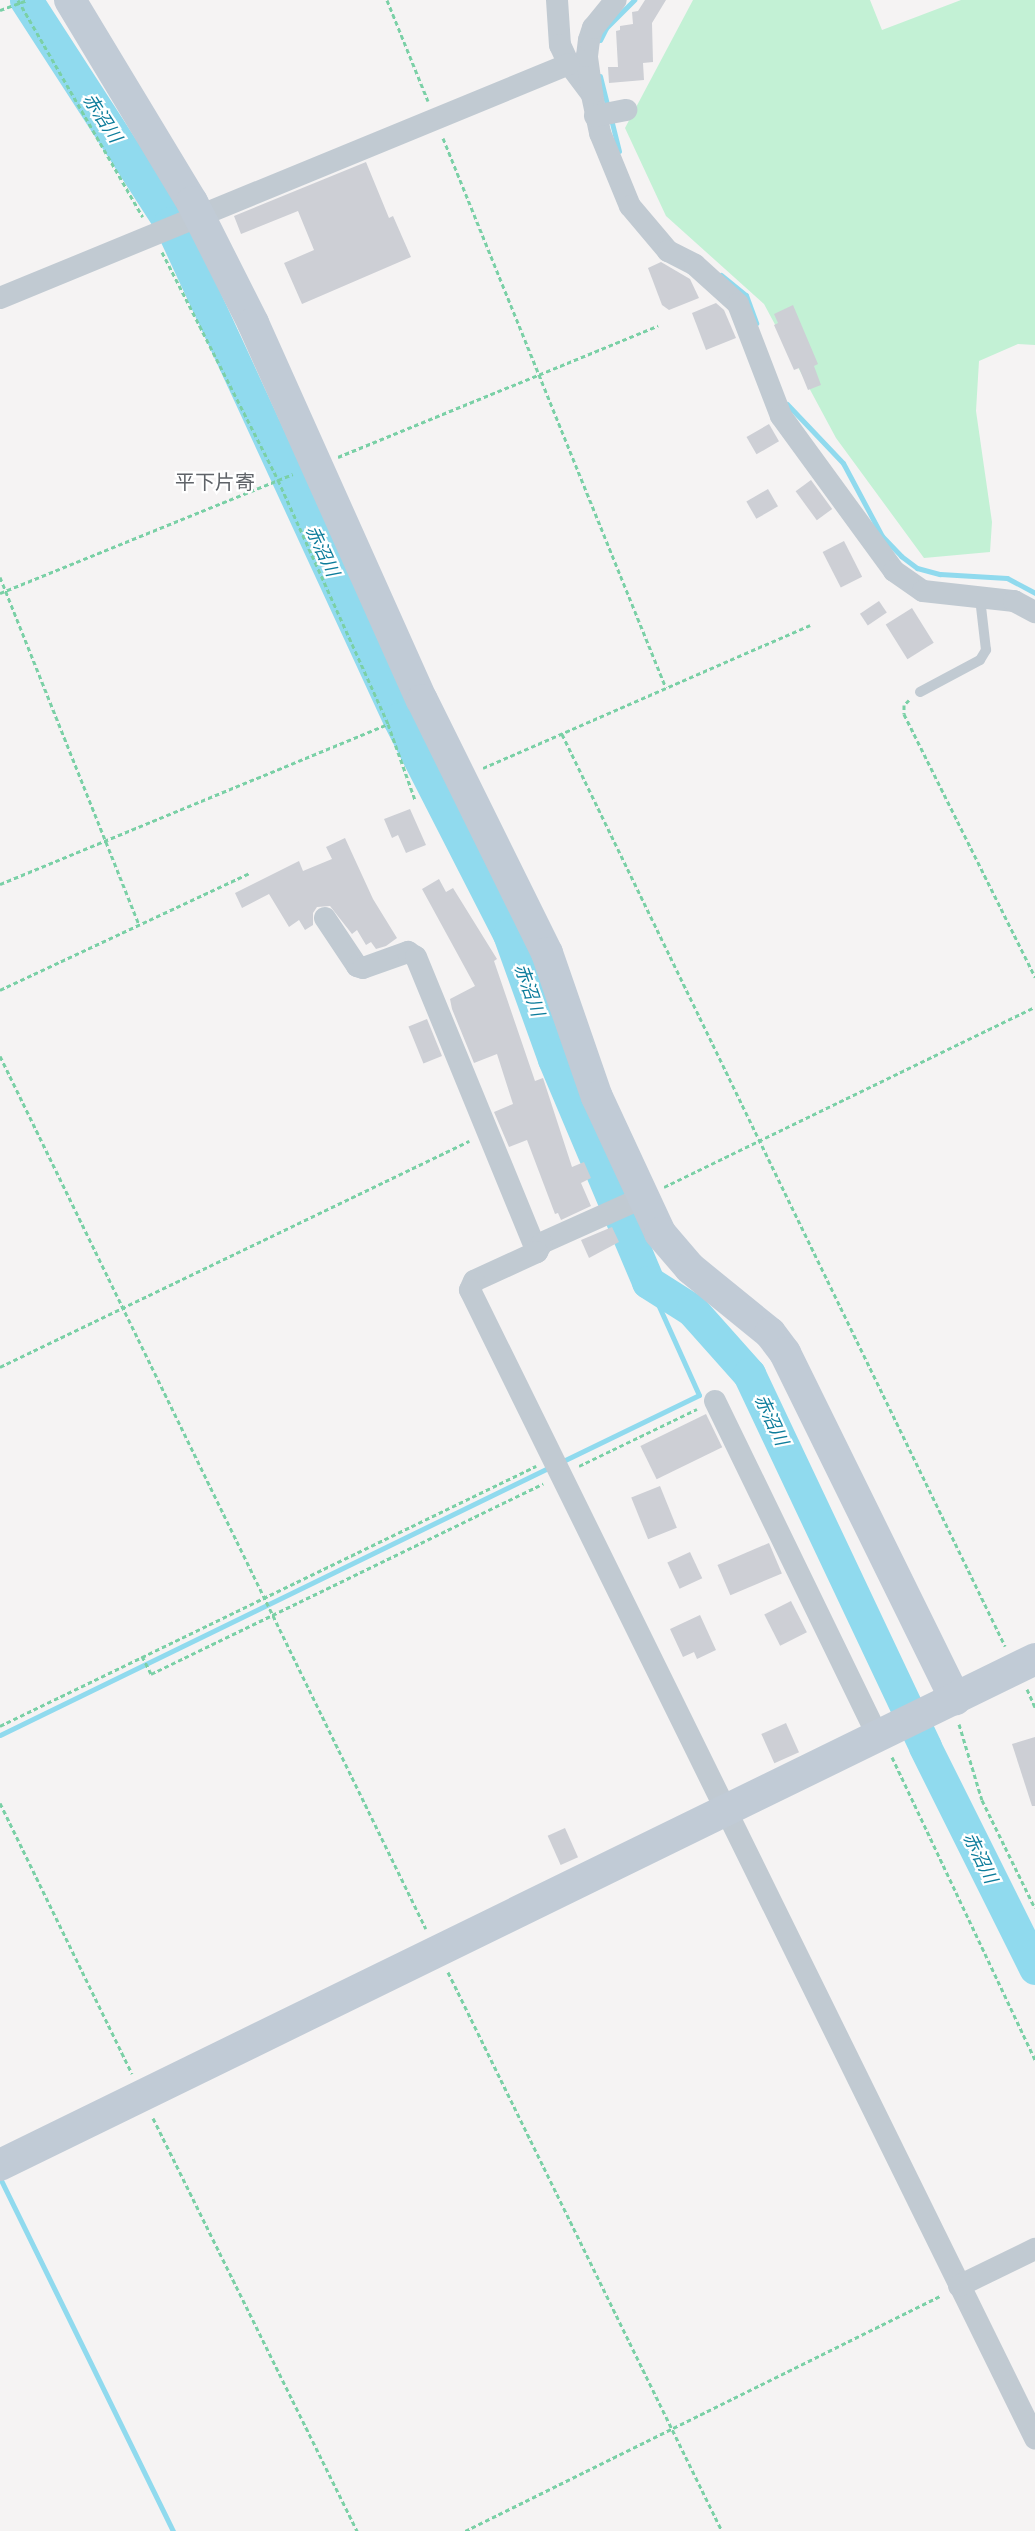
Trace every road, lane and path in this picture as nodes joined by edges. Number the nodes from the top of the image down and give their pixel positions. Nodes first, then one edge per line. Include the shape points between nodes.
1 (70, 0) edge
2 (387, 0) edge
3 (557, 0) edge
4 (616, 0) edge
5 (19, 1) edge
6 (26, 1) edge
7 (0, 10) edge
8 (569, 64) junction
9 (595, 91) junction
10 (626, 110) dead end
11 (435, 119) junction
12 (193, 221) junction
13 (158, 236) junction
14 (0, 298) edge
15 (658, 326) dead end
16 (539, 375) junction
17 (309, 468) junction
18 (280, 479) junction
19 (0, 577) edge
20 (6, 591) junction
21 (0, 593) edge
22 (980, 598) junction
23 (1035, 612) edge
24 (810, 626) dead end
25 (666, 688) junction
26 (920, 692) joint
27 (388, 724) junction
28 (562, 734) junction
29 (459, 778) junction
30 (415, 800) dead end
31 (106, 840) junction
32 (250, 873) dead end
33 (0, 884) edge
34 (325, 918) dead end
35 (139, 924) junction
36 (1035, 977) edge
37 (0, 990) edge
38 (1035, 1006) edge
39 (0, 1056) edge
40 (486, 1132) junction
41 (758, 1138) junction
42 (626, 1205) junction
43 (537, 1252) junction
44 (123, 1307) junction
45 (0, 1367) edge
46 (715, 1401) joint
47 (555, 1467) junction
48 (265, 1599) junction
49 (272, 1613) junction
50 (143, 1658) junction
51 (1026, 1663) edge
52 (949, 1702) junction
53 (0, 1726) edge
54 (883, 1734) junction
55 (0, 1803) edge
56 (726, 1809) junction
57 (1035, 1908) edge
58 (436, 1949) junction
59 (1035, 2060) edge
60 (143, 2096) junction
61 (0, 2165) edge
62 (1035, 2249) edge
63 (959, 2286) junction
64 (672, 2430) junction
65 (1035, 2438) edge
66 (357, 2531) edge
67 (465, 2531) edge
68 (722, 2531) edge

1 - 12 street
2 - 11 path
3 - 8 street via 557,26
4 - 9 street via 593,28 587,56
5 - 6 path
5 - 7 path
5 - 13 path
8 - 9 street
8 - 11 street
9 - 10 street
9 - 22 street via 630,206 668,251 695,265 738,304 781,416 894,571 923,591
11 - 12 street
11 - 16 path
12 - 13 street
12 - 17 street via 253,322
13 - 14 street
13 - 18 path
15 - 16 path
16 - 17 path
16 - 25 path
17 - 18 path
17 - 29 street
18 - 20 path
18 - 27 path
19 - 20 path
20 - 21 path
20 - 31 path
22 - 23 street via 1014,601
22 - 26 lane via 986,650 980,660
24 - 25 path
25 - 28 path
26 - 36 path via 903,705 904,714
27 - 30 path
27 - 31 path
28 - 29 path
28 - 41 path
29 - 42 street via 547,953 597,1098
31 - 33 path
31 - 35 path
32 - 35 path
34 - 40 street via 357,966 363,968 408,952 416,957
35 - 37 path
38 - 41 path
39 - 44 path
40 - 43 street
40 - 44 path
41 - 42 path
41 - 51 path
42 - 43 street via 542,1243
42 - 52 street via 770,1333 785,1353
43 - 47 street via 474,1281 470,1290
44 - 45 path
44 - 48 path
46 - 47 path
46 - 54 street
47 - 48 path
47 - 49 path
47 - 56 street
48 - 49 path
48 - 50 path
49 - 50 path via 150,1674
49 - 58 path
50 - 53 path
51 - 52 street
52 - 54 street
52 - 57 path via 982,1800
54 - 56 street
54 - 59 path
55 - 60 path
56 - 58 street
56 - 63 street
58 - 60 street
58 - 64 path
60 - 61 street
60 - 66 path
62 - 63 street
63 - 64 path
63 - 65 street
64 - 67 path
64 - 68 path

